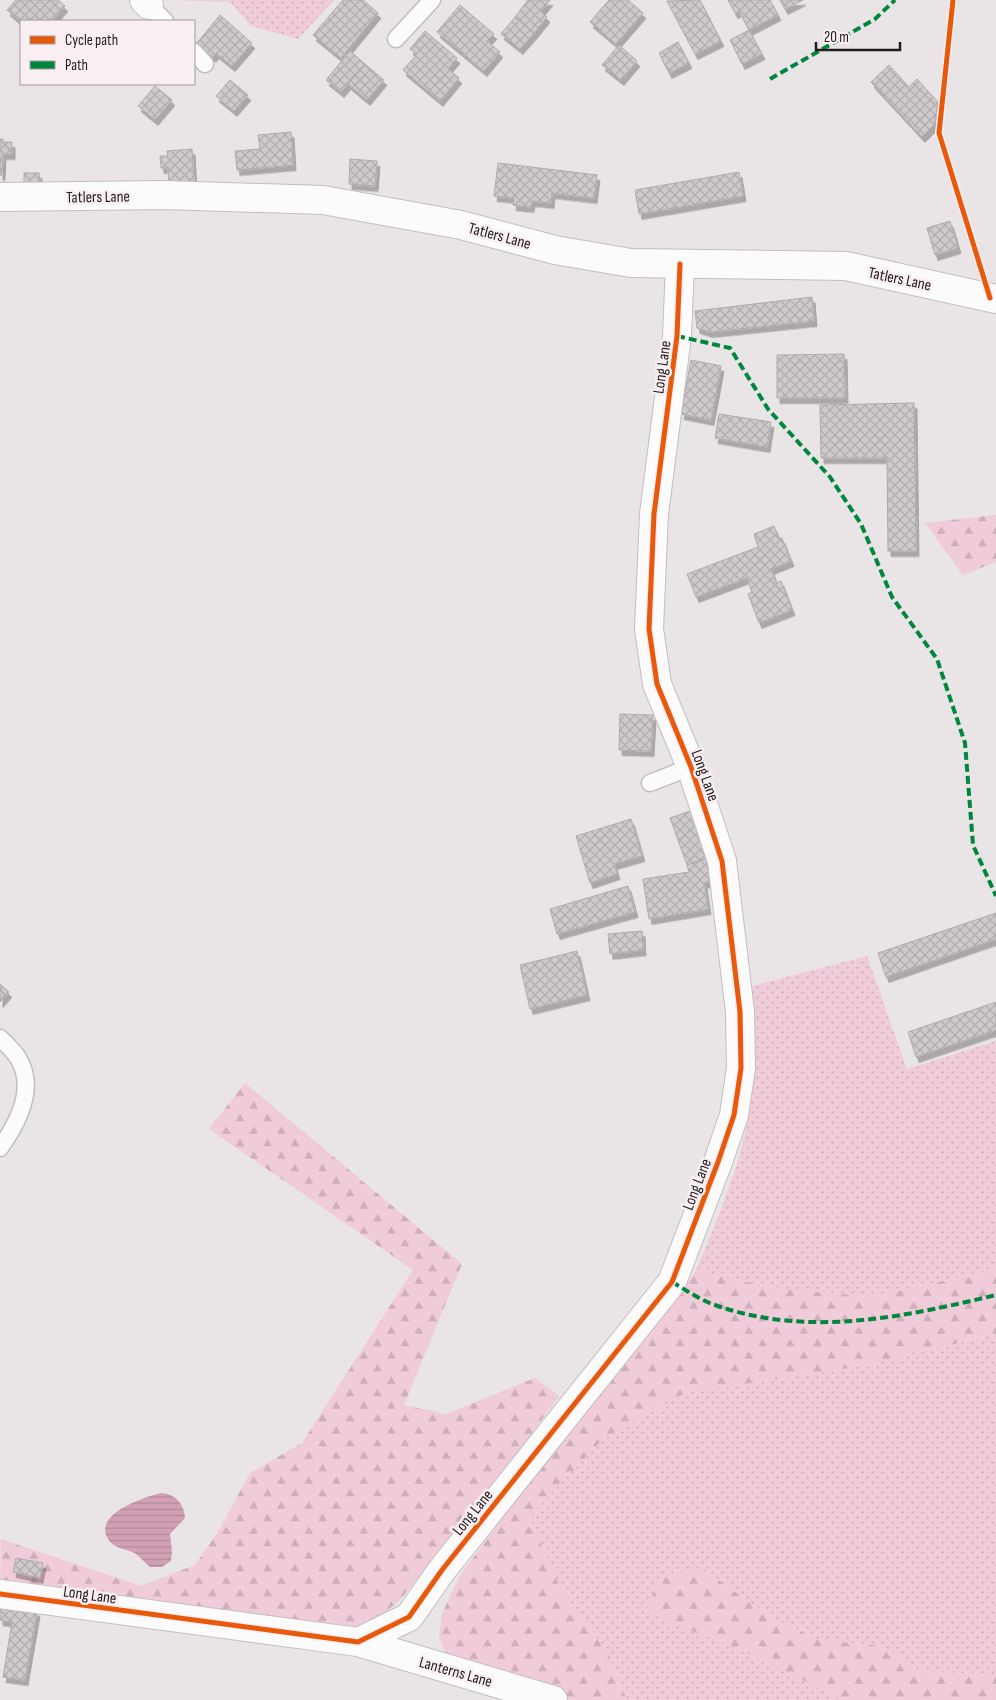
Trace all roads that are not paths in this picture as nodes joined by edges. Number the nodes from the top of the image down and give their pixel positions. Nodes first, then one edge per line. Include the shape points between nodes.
1 (432, 0) edge
2 (396, 39) dead end
3 (0, 197) edge
4 (680, 264) junction
5 (996, 299) edge
6 (691, 766) junction
7 (650, 783) dead end
8 (0, 1038) edge
9 (0, 1148) edge
10 (0, 1594) edge
11 (358, 1642) junction
12 (553, 1700) edge

1 - 2 lane
3 - 4 street, Tatlers Lane via 164,195 323,200 461,225 555,250 631,263
4 - 5 street, Tatlers Lane via 846,266
4 - 6 street, Long Lane via 677,336 654,514 649,629 657,684
6 - 7 lane
6 - 11 street, Long Lane via 722,861 740,1012 740,1078 734,1115 715,1171 672,1282 442,1570 409,1617
8 - 9 lane via 18,1058 24,1072 26,1092 14,1129
10 - 11 street, Long Lane
11 - 12 street, Lanterns Lane

